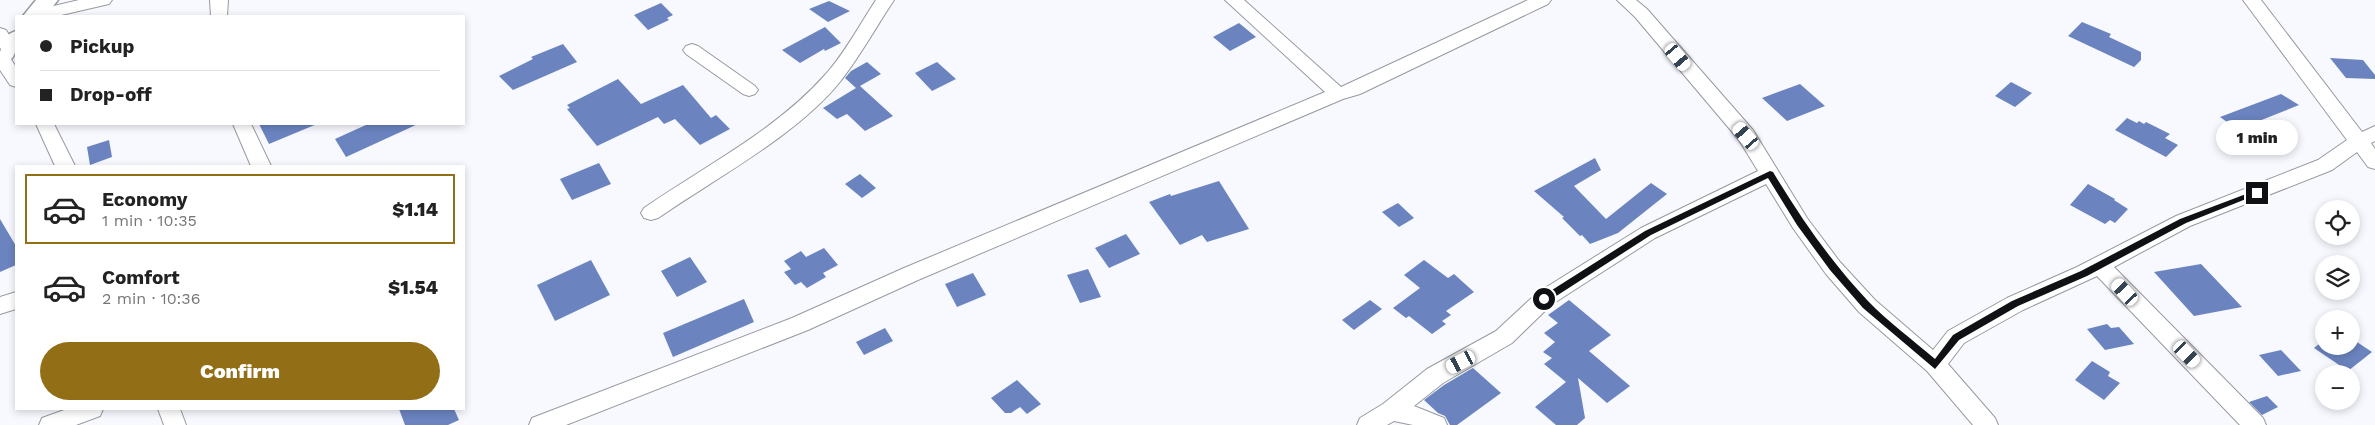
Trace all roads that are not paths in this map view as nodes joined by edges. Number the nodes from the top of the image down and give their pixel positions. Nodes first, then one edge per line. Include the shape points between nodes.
1 (46, 0) edge
2 (103, 0) edge
3 (219, 0) edge
4 (885, 0) edge
5 (1234, 0) edge
6 (1542, 0) edge
7 (1626, 0) edge
8 (2252, 0) edge
9 (35, 15) edge
10 (38, 15) edge
11 (218, 15) edge
12 (5, 47) edge
13 (692, 50) dead end
14 (15, 78) edge
15 (749, 90) dead end
16 (1338, 94) junction
17 (45, 125) edge
18 (242, 125) edge
19 (2366, 137) edge
20 (2375, 162) edge
21 (65, 165) edge
22 (260, 165) edge
23 (1770, 174) junction
24 (651, 213) dead end
25 (2100, 264) junction
26 (15, 300) edge
27 (0, 306) edge
28 (1935, 365) junction
29 (89, 410) edge
30 (169, 410) edge
31 (1390, 411) junction
32 (50, 425) edge
33 (175, 425) edge
34 (540, 425) edge
35 (1368, 425) edge
36 (1436, 425) edge
37 (1987, 425) edge
38 (2255, 425) edge

1 - 9 street
2 - 10 street
3 - 11 street
4 - 24 street via 832,79 799,111 747,150
5 - 16 street
6 - 16 street via 1414,63
7 - 23 street via 1642,13 1746,136
8 - 19 street
12 - 14 street
13 - 15 street
16 - 34 street via 800,324
17 - 21 street
18 - 22 street
19 - 20 street
19 - 25 street via 2325,165 2183,221
23 - 28 street via 1832,268 1866,306
23 - 31 street via 1641,238 1544,299 1504,338 1435,376
25 - 28 street via 2015,304 1956,338
25 - 38 street
26 - 27 street
28 - 37 street
29 - 32 street
30 - 33 street
31 - 35 street
31 - 36 street via 1421,417

